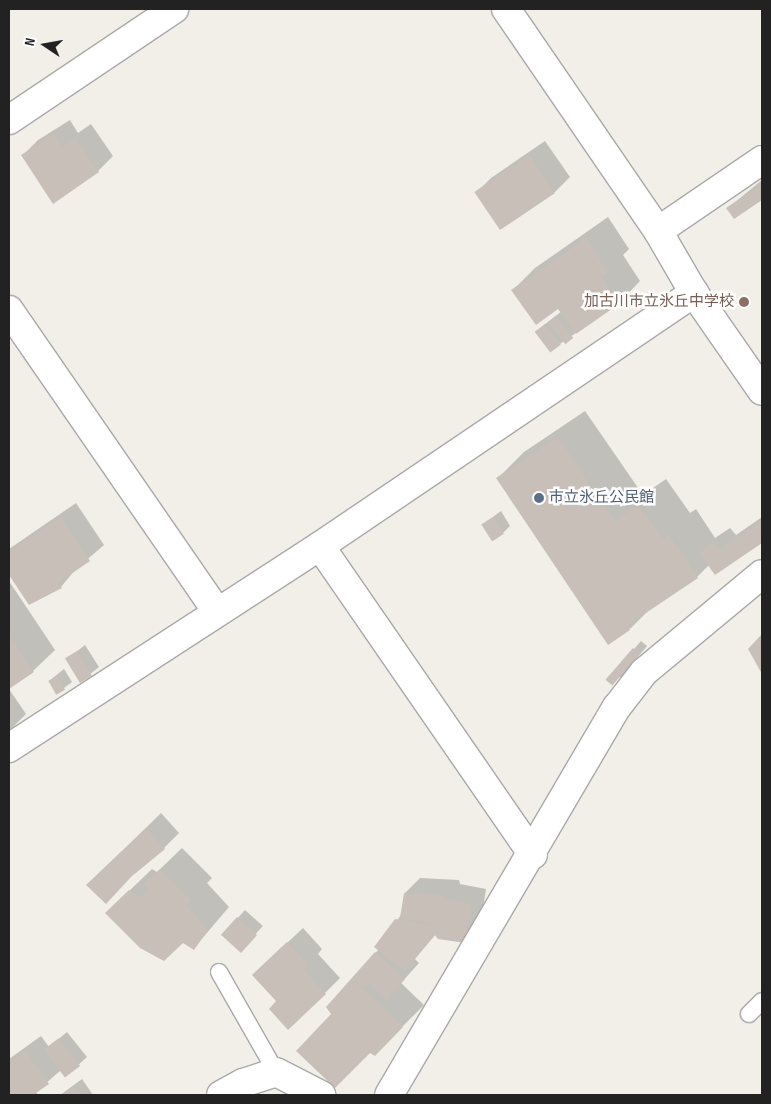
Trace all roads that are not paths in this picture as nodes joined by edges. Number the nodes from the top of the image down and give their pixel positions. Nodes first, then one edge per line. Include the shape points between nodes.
1 (174, 9) edge
2 (506, 9) edge
3 (9, 120) edge
4 (762, 160) edge
5 (658, 231) junction
6 (694, 293) junction
7 (9, 310) edge
8 (762, 391) edge
9 (320, 546) junction
10 (762, 574) edge
11 (217, 612) junction
12 (9, 748) edge
13 (532, 855) junction
14 (219, 972) dead end
15 (762, 1001) edge
16 (749, 1014) dead end
17 (276, 1072) junction
18 (221, 1095) edge
19 (320, 1095) edge
20 (389, 1095) edge

1 - 3 street
2 - 5 street
4 - 5 street
5 - 6 street
6 - 8 street
6 - 9 street
7 - 11 street
9 - 11 street
9 - 13 street
10 - 13 street via 644,672 617,707
11 - 12 street
13 - 20 street
14 - 17 lane
15 - 16 lane
17 - 18 street
17 - 19 street

